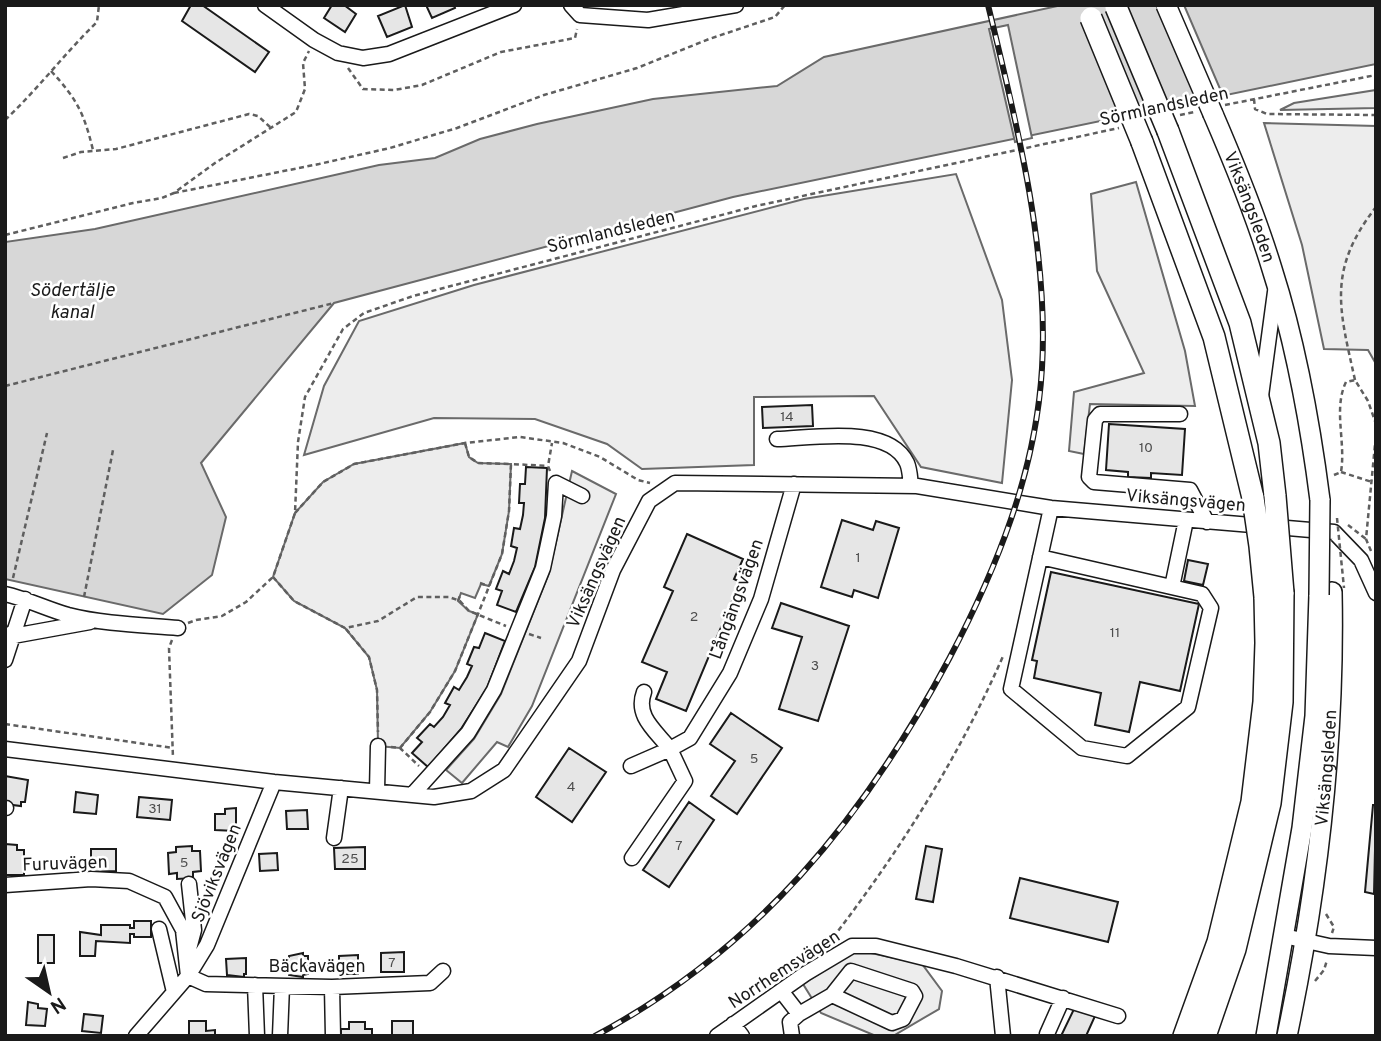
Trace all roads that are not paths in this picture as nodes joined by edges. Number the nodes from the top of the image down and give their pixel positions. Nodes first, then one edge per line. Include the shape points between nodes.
1 (265, 5) edge
2 (514, 5) edge
3 (736, 5) edge
4 (1085, 5) edge
5 (1115, 5) edge
6 (1166, 5) edge
7 (575, 10) edge
8 (1276, 282) junction
9 (1260, 405) junction
10 (1180, 414) dead end
11 (777, 439) dead end
12 (794, 484) junction
13 (911, 485) junction
14 (582, 496) dead end
15 (1051, 508) junction
16 (1186, 520) junction
17 (1207, 522) junction
18 (1040, 557) junction
19 (1172, 587) junction
20 (1332, 591) junction
21 (1376, 593) edge
22 (5, 594) edge
23 (1274, 595) junction
24 (25, 598) junction
25 (99, 620) junction
26 (178, 628) road end
27 (9, 635) edge
28 (5, 660) edge
29 (644, 692) dead end
30 (378, 746) road end
31 (5, 749) edge
32 (670, 749) junction
33 (631, 766) dead end
34 (274, 782) junction
35 (341, 788) junction
36 (377, 791) junction
37 (412, 794) junction
38 (334, 838) dead end
39 (632, 858) dead end
40 (190, 884) dead end
41 (5, 885) edge
42 (159, 929) dead end
43 (1284, 936) junction
44 (1306, 942) junction
45 (1376, 948) edge
46 (187, 969) junction
47 (443, 971) dead end
48 (997, 978) junction
49 (256, 985) junction
50 (282, 986) junction
51 (332, 987) junction
52 (174, 992) junction
53 (782, 992) junction
54 (832, 995) junction
55 (1063, 998) junction
56 (799, 1014) junction
57 (1118, 1016) dead end
58 (738, 1030) edge
59 (1047, 1034) edge
60 (136, 1036) edge
61 (257, 1036) edge
62 (280, 1036) edge
63 (333, 1036) edge
64 (717, 1036) edge
65 (792, 1036) edge
66 (1003, 1036) edge
67 (1184, 1036) edge
68 (1205, 1036) edge
69 (1266, 1036) edge
70 (1287, 1036) edge

1 - 2 street via 338,53 363,58 389,54
3 - 7 street via 648,20
4 - 23 highway, bridge via 1214,337
5 - 9 highway, bridge via 1240,323
6 - 8 main road, Viksängsleden, bridge via 1236,169
8 - 9 street
8 - 20 main road, Viksängsleden, bridge via 1313,445
9 - 23 highway, bridge via 1275,496
10 - 17 street via 1100,414 1095,420 1089,477 1094,482 1190,490
11 - 13 street via 869,436 893,448 907,462
12 - 13 street, Viksängsvägen
12 - 32 street, Långängsvägen via 761,599 730,673 690,738
12 - 37 street, Viksängsvägen via 676,483 649,501 613,570 579,661 504,770 471,791 434,797
13 - 15 street, Viksängsvägen
14 - 37 street via 556,483 543,568 494,690 468,733
15 - 16 street, Viksängsvägen
15 - 18 street
16 - 17 street, Viksängsvägen
16 - 19 street
17 - 21 street, Viksängsvägen via 1334,532 1361,560
18 - 19 street
18 - 19 street via 1011,689 1082,748 1128,756 1188,707 1211,608 1202,594
20 - 43 main road, Viksängsleden via 1303,828
20 - 44 main road, Viksängsleden via 1330,741
22 - 24 street
23 - 67 highway via 1252,802 1218,942
23 - 68 highway via 1283,702 1270,803 1235,949
24 - 25 street via 68,615
24 - 27 street
25 - 26 street
25 - 27 street
27 - 28 street
29 - 32 street via 639,704 643,715
30 - 36 street
31 - 34 street, Viksängsvägen
32 - 33 street, Långängsvägen
32 - 39 street via 685,781
34 - 35 street, Viksängsvägen
34 - 46 street, Sjöviksvägen via 207,945
35 - 36 street, Viksängsvägen
35 - 38 street
36 - 37 street, Viksängsvägen
40 - 46 street via 194,930
41 - 46 street, Furuvägen via 129,881 164,897 183,930
42 - 52 street
43 - 44 street
43 - 69 main road, Viksängsleden
44 - 45 street
44 - 70 main road, Viksängsleden
46 - 49 street, Bäckavägen via 206,984
46 - 52 street, Sjöviksvägen
47 - 51 street, Bäckavägen via 430,983
48 - 53 street, Norrhemsvägen via 876,946 852,946
48 - 55 street, Norrhemsvägen
48 - 66 street
49 - 50 street, Bäckavägen
49 - 61 street
50 - 51 street, Bäckavägen
50 - 62 street
51 - 63 street
52 - 60 street, Sjöviksvägen
53 - 56 street
53 - 58 street, Norrhemsvägen
54 - 54 street via 851,971 912,991 915,996 904,1019 892,1023
54 - 56 street
55 - 57 street, Norrhemsvägen
55 - 59 street
56 - 65 street via 790,1022
58 - 64 street, Norrhemsvägen

